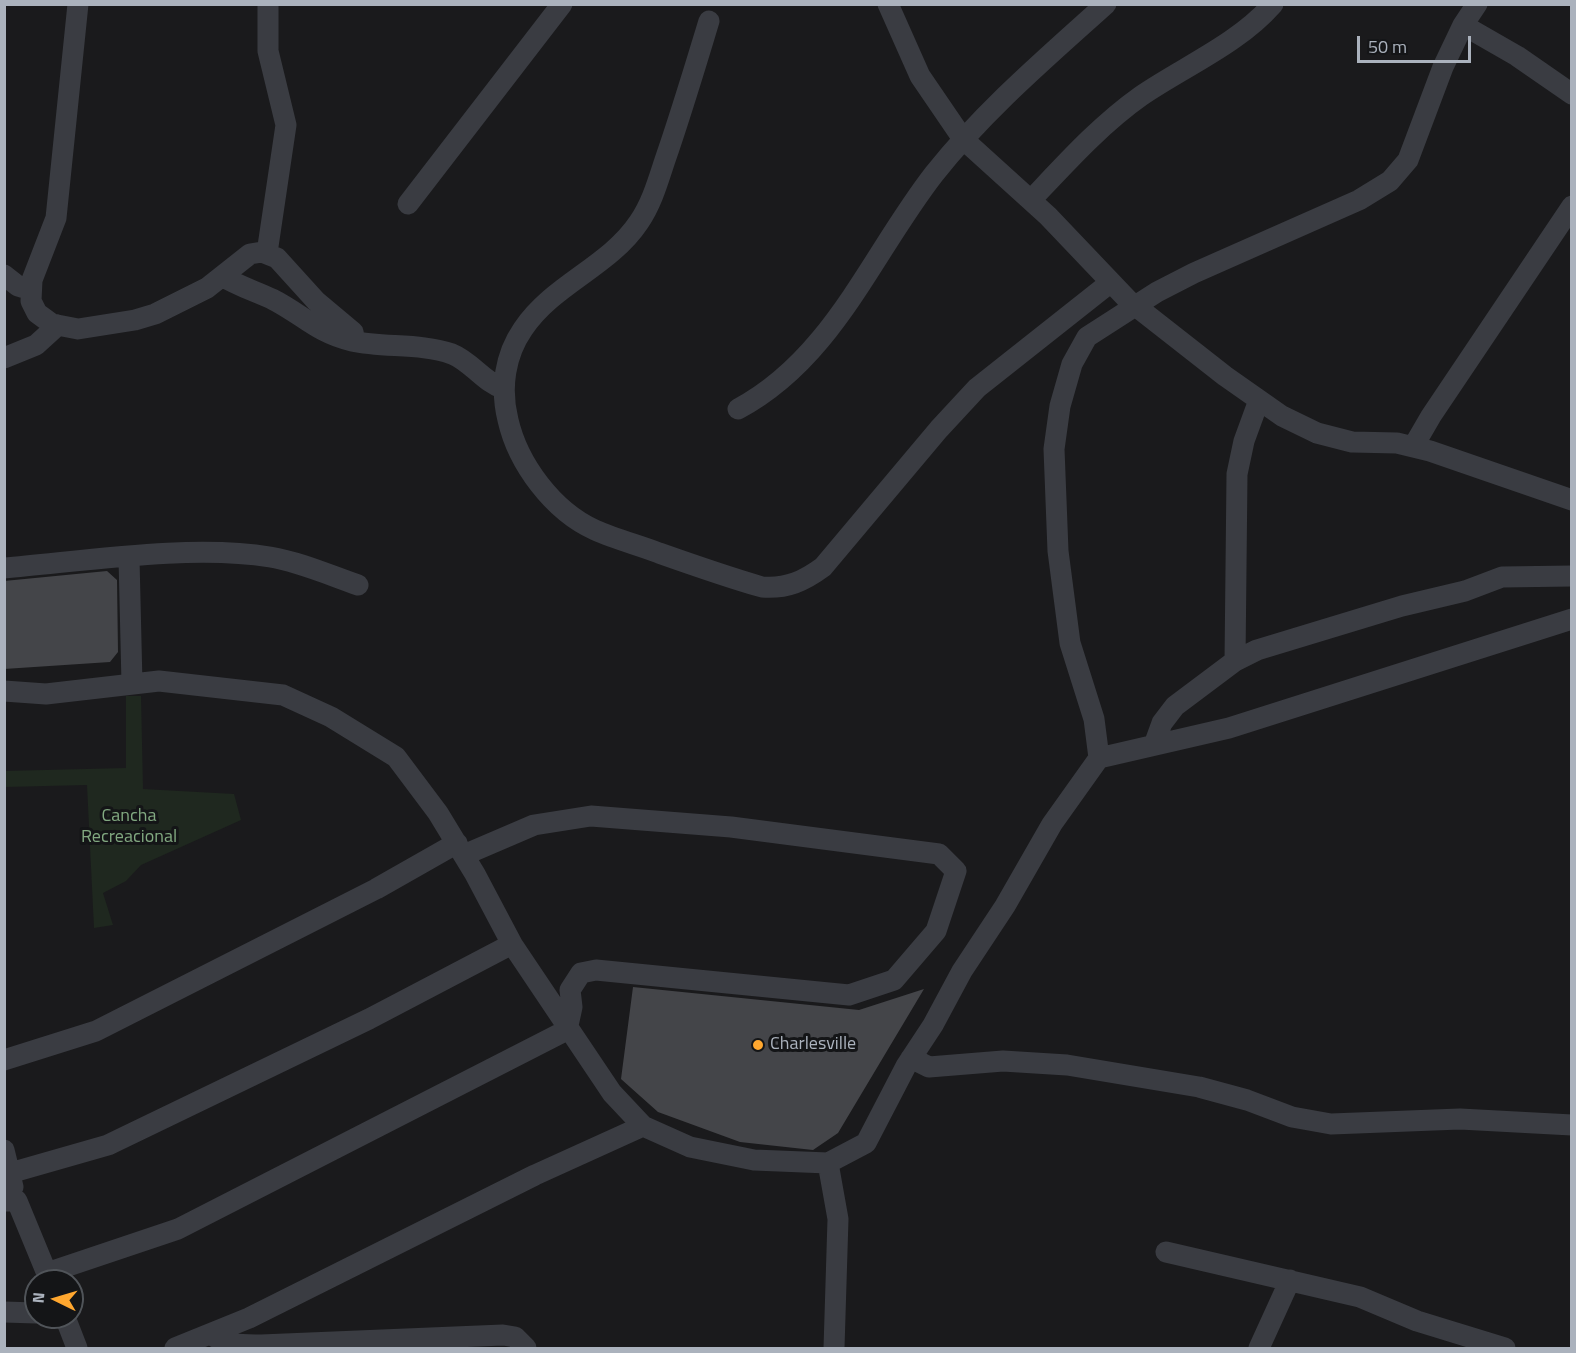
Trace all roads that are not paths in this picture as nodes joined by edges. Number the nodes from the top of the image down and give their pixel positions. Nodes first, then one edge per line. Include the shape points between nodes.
1 (78, 4) edge
2 (268, 4) edge
3 (562, 4) edge
4 (888, 4) edge
5 (1106, 4) edge
6 (1273, 4) edge
7 (1477, 4) edge
8 (709, 21) dead end
9 (1464, 25) junction
10 (1572, 94) edge
11 (963, 139) junction
12 (1031, 200) junction
13 (408, 204) dead end
14 (1572, 206) edge
15 (267, 252) junction
16 (4, 275) edge
17 (222, 276) junction
18 (1111, 282) junction
19 (31, 290) junction
20 (1134, 306) junction
21 (58, 325) junction
22 (355, 341) junction
23 (4, 358) edge
24 (504, 389) junction
25 (1259, 400) junction
26 (738, 409) dead end
27 (1413, 447) junction
28 (1572, 500) edge
29 (129, 558) junction
30 (4, 568) edge
31 (1572, 576) edge
32 (358, 585) dead end
33 (1572, 619) edge
34 (1235, 660) junction
35 (132, 684) junction
36 (4, 691) edge
37 (1154, 745) junction
38 (1099, 758) junction
39 (460, 849) junction
40 (512, 944) junction
41 (567, 1030) junction
42 (911, 1058) junction
43 (4, 1060) edge
44 (1572, 1125) edge
45 (643, 1126) junction
46 (4, 1150) edge
47 (828, 1163) junction
48 (10, 1173) junction
49 (11, 1201) edge
50 (1166, 1252) dead end
51 (44, 1269) edge
52 (70, 1269) edge
53 (1290, 1280) junction
54 (4, 1312) edge
55 (24, 1313) edge
56 (70, 1329) edge
57 (212, 1334) junction
58 (77, 1348) edge
59 (175, 1348) edge
60 (526, 1348) edge
61 (834, 1348) edge
62 (1259, 1348) edge
63 (1505, 1348) edge

1 - 19 street via 56,218 34,271
2 - 15 street via 268,51 286,125
3 - 13 street
4 - 11 street via 920,76
5 - 11 street via 1024,75
6 - 12 street via 1239,34 1139,98 1105,125
7 - 9 street
8 - 24 street via 673,139 645,211 618,247 533,314 510,352
9 - 10 street
9 - 20 street via 1408,160 1390,181 1370,195 1194,273
11 - 12 street
11 - 26 street via 898,226 859,291 807,355 762,396
12 - 18 street
14 - 27 street
15 - 17 street via 250,254
15 - 22 street via 316,302 353,332
16 - 19 street
17 - 21 street via 191,297 135,320 87,329
17 - 22 street via 288,308 319,330
18 - 20 street
18 - 24 street via 977,388 823,567 789,586 762,587 721,575 609,536 578,521 555,501 525,463 510,431
19 - 21 street via 37,313
20 - 25 street
20 - 38 street via 1087,337 1060,406 1054,449 1058,551 1068,633 1094,719
21 - 23 street via 36,345
22 - 24 street via 449,354
25 - 27 street via 1317,433 1352,442
25 - 34 street via 1237,474
27 - 28 street
29 - 30 street
29 - 32 street via 228,553 271,557
29 - 35 street
31 - 34 street via 1502,578 1279,642
33 - 37 street via 1229,728
34 - 37 street via 1175,706 1162,723
35 - 36 street via 46,694
35 - 39 street via 159,681 283,695 331,717 396,757
37 - 38 street
38 - 42 street via 1052,824
39 - 40 street
39 - 41 street via 534,825 591,816 731,827 939,854 956,871 936,931 894,980 849,995 596,970 581,973 570,990 572,1007
39 - 43 street via 107,1026
40 - 41 street
40 - 48 street via 369,1019 108,1145
41 - 45 street via 612,1093
41 - 52 street via 178,1229
42 - 44 street via 929,1067 1003,1060 1067,1065 1199,1088 1292,1117 1330,1124 1460,1119
42 - 47 street via 866,1143
45 - 47 street via 690,1147 754,1160
45 - 57 street via 534,1175
46 - 48 street
47 - 61 street via 838,1219
48 - 49 street
49 - 51 street
50 - 53 street
53 - 62 street
53 - 63 street via 1360,1297 1417,1321
54 - 55 street
56 - 58 street
57 - 59 street
57 - 60 street via 232,1344 261,1345 503,1335 514,1337

